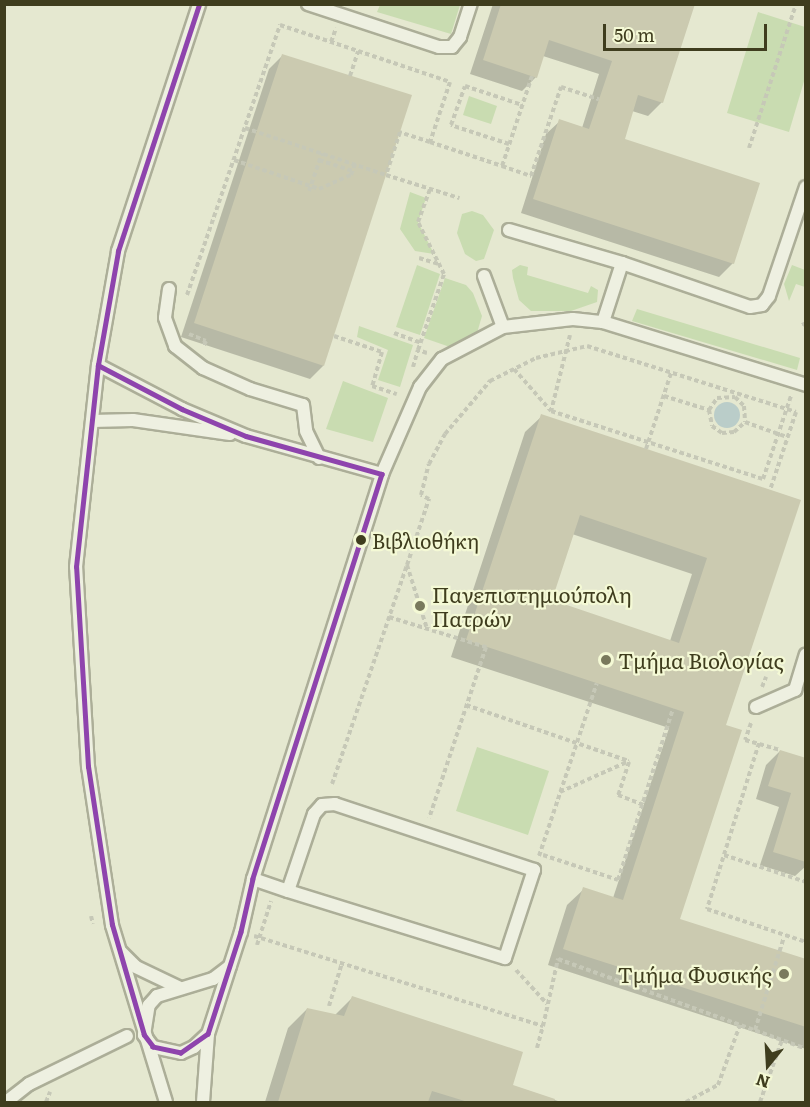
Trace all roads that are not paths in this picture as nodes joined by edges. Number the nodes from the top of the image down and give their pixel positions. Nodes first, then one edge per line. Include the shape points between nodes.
1 (199, 4) edge
2 (308, 4) edge
3 (471, 4) edge
4 (333, 9) edge
5 (806, 187) edge
6 (508, 230) dead end
7 (622, 263) junction
8 (484, 276) dead end
9 (169, 289) dead end
10 (603, 322) junction
11 (503, 327) junction
12 (98, 365) junction
13 (802, 383) edge
14 (92, 421) junction
15 (246, 436) junction
16 (319, 458) junction
17 (382, 474) junction
18 (806, 655) edge
19 (756, 707) dead end
20 (253, 879) junction
21 (288, 891) junction
22 (120, 951) junction
23 (230, 966) junction
24 (178, 987) junction
25 (208, 1034) junction
26 (144, 1035) junction
27 (127, 1036) dead end
28 (6, 1102) edge
29 (166, 1102) edge
30 (203, 1102) edge

1 - 12 lane via 118,251
2 - 4 lane
3 - 4 lane via 460,37 452,46 439,48
5 - 7 lane via 770,296 762,305 750,307
6 - 7 lane
7 - 10 lane
8 - 11 lane
9 - 16 lane via 165,318 175,346 203,368 250,389 303,405 306,431
10 - 11 lane via 573,319
10 - 13 lane
11 - 17 lane via 442,359 420,387
12 - 14 lane
12 - 15 lane via 182,409
14 - 15 lane via 133,420
14 - 22 lane via 76,567 80,666 88,767 112,925
15 - 16 lane
16 - 17 lane
17 - 20 lane
18 - 19 lane via 795,690
20 - 21 lane
20 - 23 lane
21 - 21 lane via 314,814 322,805 334,804 534,870 505,958
22 - 24 lane via 136,968
22 - 26 lane
23 - 24 lane via 213,979
23 - 25 lane
24 - 26 lane via 157,996 149,1005
25 - 26 lane via 181,1053 153,1047
25 - 30 lane
26 - 29 lane
27 - 28 lane via 29,1084

